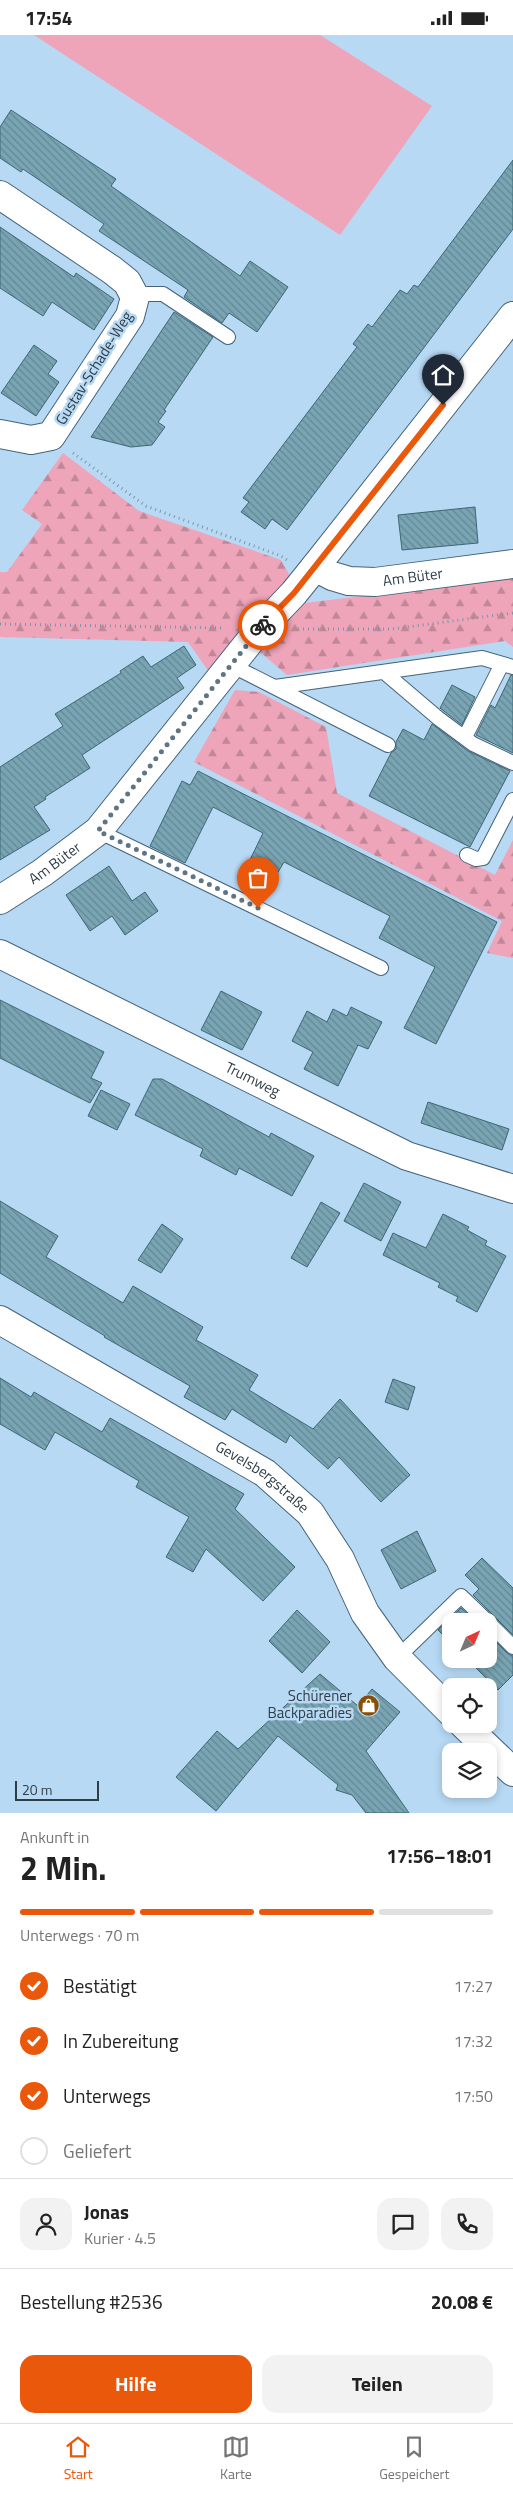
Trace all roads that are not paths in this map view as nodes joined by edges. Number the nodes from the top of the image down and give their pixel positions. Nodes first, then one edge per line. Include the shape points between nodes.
1 (0, 195) edge
2 (133, 294) junction
3 (513, 316) edge
4 (228, 337) dead end
5 (0, 434) edge
6 (513, 564) edge
7 (311, 572) junction
8 (231, 665) junction
9 (508, 666) edge
10 (384, 672) junction
11 (275, 687) junction
12 (465, 737) junction
13 (388, 745) dead end
14 (513, 763) edge
15 (513, 800) edge
16 (98, 831) junction
17 (467, 855) dead end
18 (0, 900) edge
19 (0, 953) edge
20 (382, 968) dead end
21 (513, 1189) edge
22 (0, 1320) edge
23 (444, 1613) edge
24 (479, 1613) edge
25 (442, 1615) edge
26 (498, 1632) edge
27 (513, 1647) edge
28 (398, 1658) junction
29 (442, 1703) edge
30 (472, 1733) edge
31 (513, 1772) edge

1 - 2 street, Gustav-Schade-Weg via 112,270 127,282
2 - 4 lane via 163,295
2 - 5 street, Gustav-Schade-Weg via 130,317 51,436 31,440
3 - 7 street, Am Büter
6 - 7 street, Am Büter via 375,582 349,581
7 - 8 street, Am Büter
8 - 11 lane
8 - 16 street, Am Büter
9 - 10 lane via 482,658
9 - 12 lane
10 - 11 lane
10 - 12 lane
11 - 13 lane
12 - 14 lane
15 - 17 lane via 483,858
16 - 18 street, Am Büter
16 - 20 lane
19 - 21 street, Trumweg via 407,1156
22 - 28 street, Gevelsbergstraße via 265,1473 310,1513 340,1559 365,1613
23 - 24 lane via 461,1596
25 - 28 lane
26 - 27 lane
28 - 29 street, Gevelsbergstraße
30 - 31 street

